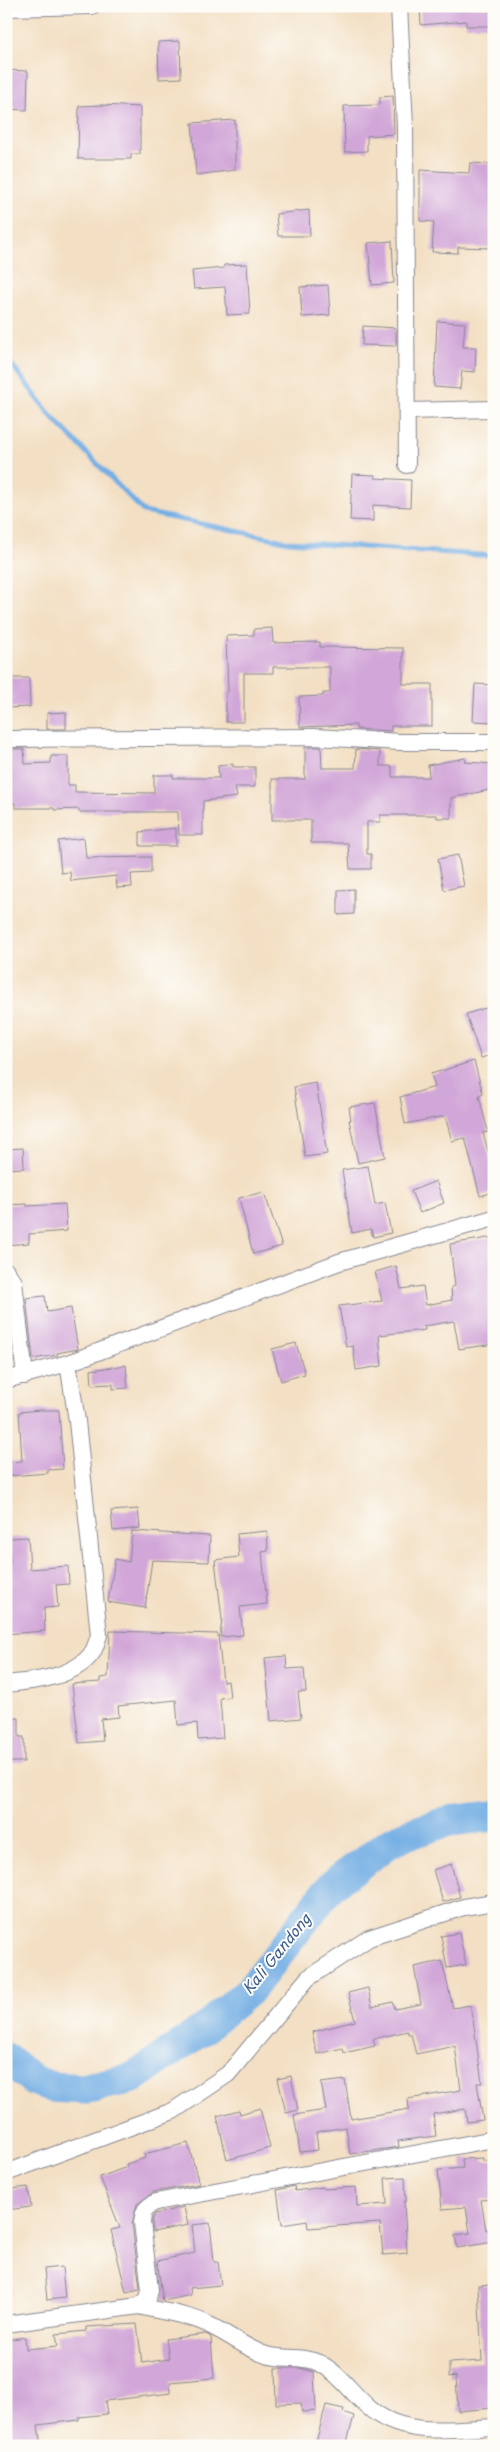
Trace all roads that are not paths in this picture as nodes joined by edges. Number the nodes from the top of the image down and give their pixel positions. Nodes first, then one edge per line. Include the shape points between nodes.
1 (92, 6) edge
2 (399, 6) edge
3 (6, 8) edge
4 (494, 409) edge
5 (407, 411) junction
6 (407, 465) dead end
7 (6, 739) edge
8 (494, 742) edge
9 (494, 1218) edge
10 (6, 1271) edge
11 (68, 1363) junction
12 (26, 1376) junction
13 (6, 1380) edge
14 (6, 1684) edge
15 (494, 1902) edge
16 (494, 2139) edge
17 (6, 2173) edge
18 (140, 2306) junction
19 (6, 2324) edge
20 (494, 2427) edge

1 - 3 street
2 - 5 street via 405,126
4 - 5 street
5 - 6 street
7 - 8 street via 315,737 400,742
9 - 11 street via 339,1262
10 - 12 street via 14,1282
11 - 12 street
11 - 14 street via 99,1635 93,1652 82,1663 65,1672 36,1681
12 - 13 street
15 - 17 street via 464,1907 369,1938 308,1978 228,2074 173,2111
16 - 18 street via 156,2202 143,2212 150,2290 148,2299
18 - 19 street
18 - 20 street via 209,2324 247,2348 268,2356 319,2363 334,2372 381,2418 398,2426 421,2429

